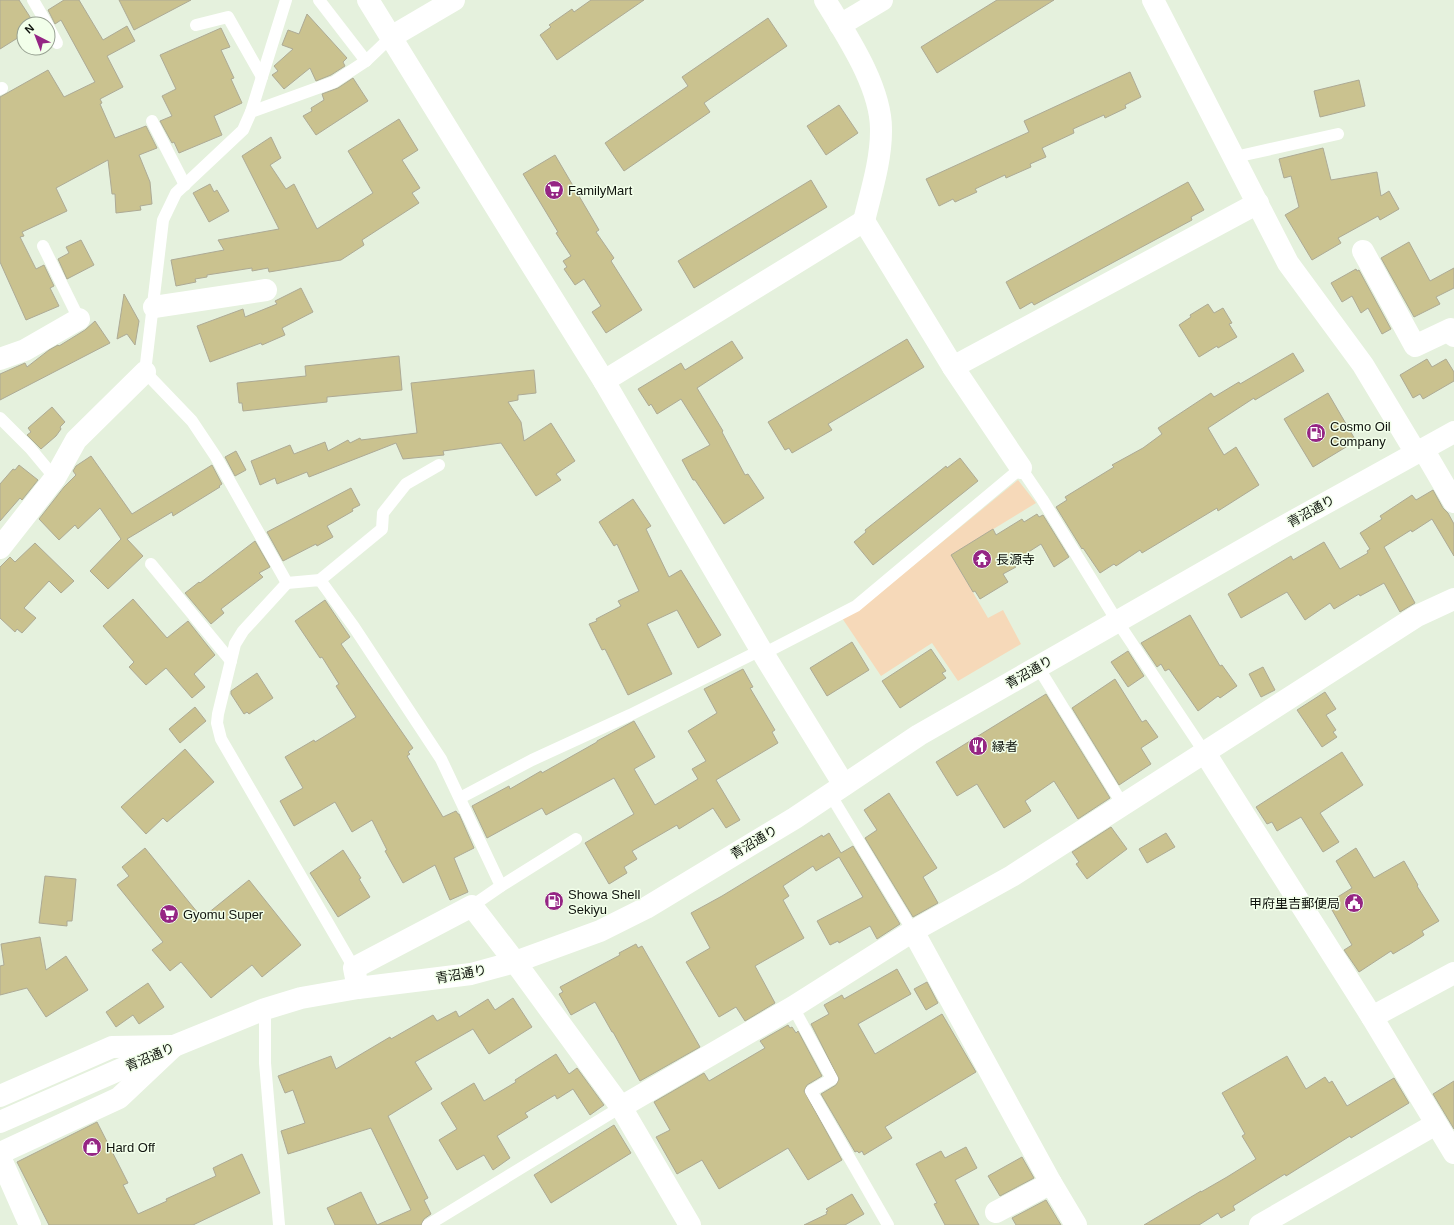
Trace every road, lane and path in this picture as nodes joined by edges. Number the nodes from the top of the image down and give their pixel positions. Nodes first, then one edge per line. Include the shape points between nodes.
1 (33, 0) edge
2 (286, 0) edge
3 (319, 0) edge
4 (368, 0) edge
5 (454, 0) edge
6 (825, 0) edge
7 (882, 0) edge
8 (1153, 0) edge
9 (42, 16) edge
10 (196, 25) dead end
11 (840, 25) junction
12 (391, 37) junction
13 (366, 61) junction
14 (262, 77) junction
15 (251, 112) junction
16 (152, 121) dead end
17 (1338, 134) dead end
18 (1235, 157) junction
19 (184, 185) junction
20 (1258, 203) junction
21 (864, 221) junction
22 (43, 246) dead end
23 (1362, 251) dead end
24 (266, 290) dead end
25 (154, 307) junction
26 (79, 319) joint
27 (1454, 336) edge
28 (0, 359) edge
29 (952, 367) junction
30 (145, 372) junction
31 (604, 381) junction
32 (0, 418) edge
33 (1454, 432) edge
34 (1420, 451) junction
35 (438, 464) dead end
36 (1021, 468) junction
37 (55, 478) junction
38 (1454, 502) edge
39 (0, 548) edge
40 (151, 564) dead end
41 (320, 580) junction
42 (287, 584) junction
43 (1454, 599) edge
44 (1117, 621) junction
45 (762, 652) junction
46 (231, 661) junction
47 (1038, 667) junction
48 (1205, 753) junction
49 (837, 790) junction
50 (460, 798) junction
51 (1123, 804) junction
52 (576, 839) dead end
53 (502, 886) junction
54 (472, 906) junction
55 (913, 931) junction
56 (515, 962) junction
57 (1454, 973) edge
58 (356, 978) junction
59 (793, 1007) junction
60 (265, 1009) junction
61 (1372, 1017) junction
62 (174, 1046) junction
63 (0, 1096) edge
64 (621, 1107) junction
65 (0, 1122) edge
66 (1436, 1124) junction
67 (0, 1153) edge
68 (1454, 1153) edge
69 (0, 1157) edge
70 (1051, 1183) junction
71 (996, 1212) dead end
72 (30, 1225) edge
73 (279, 1225) edge
74 (428, 1225) edge
75 (690, 1225) edge
76 (888, 1225) edge
77 (1076, 1225) edge
78 (1260, 1225) edge

1 - 9 lane
2 - 14 lane
3 - 13 lane
4 - 12 street
5 - 12 street
6 - 11 street
7 - 11 street
8 - 18 street
10 - 14 lane via 228,17
11 - 21 street via 868,75 880,112 879,150
12 - 13 lane
12 - 31 street
13 - 15 lane via 334,82
14 - 15 lane
15 - 19 lane via 243,130
16 - 19 lane
17 - 18 lane
18 - 20 street
19 - 25 lane via 176,193 163,220
20 - 29 street
20 - 34 street via 1288,262 1363,365
21 - 29 street
21 - 31 street
22 - 26 lane
23 - 27 street via 1415,346 1451,329
24 - 25 street
25 - 30 lane
26 - 28 street via 25,350
29 - 36 street
30 - 37 street via 76,440
30 - 42 lane via 192,421 216,457
31 - 45 street
32 - 37 lane
33 - 34 street, 青沼通り
34 - 38 street
34 - 44 street, 青沼通り
35 - 41 lane via 406,484 383,512 382,529
36 - 44 lane
36 - 45 lane via 856,606
37 - 39 street
40 - 46 lane
41 - 42 lane
41 - 50 lane via 441,759
42 - 46 lane via 243,631 235,644
43 - 48 street via 1417,616
44 - 47 street, 青沼通り
44 - 48 lane
45 - 49 street
45 - 50 lane via 532,760
46 - 58 lane via 218,714 217,723 221,739
47 - 49 street, 青沼通り via 919,735
47 - 51 lane
48 - 51 street
48 - 61 street
49 - 55 lane
49 - 56 street, 青沼通り via 646,908 600,931
50 - 53 lane
51 - 55 street via 1012,876
52 - 53 lane
53 - 54 lane
54 - 56 street
54 - 58 street
55 - 59 street
55 - 70 street
56 - 58 street, 青沼通り via 470,974
56 - 64 street
57 - 61 street
58 - 60 street, 青沼通り
59 - 64 street
59 - 76 lane via 832,1079 811,1091
60 - 62 street, 青沼通り
60 - 73 lane via 265,1063
61 - 66 street
62 - 63 street via 112,1046
62 - 65 street, 青沼通り
62 - 67 street via 119,1098
64 - 74 lane
64 - 75 street
66 - 68 street
66 - 78 street
69 - 72 street
70 - 71 street
70 - 77 street

